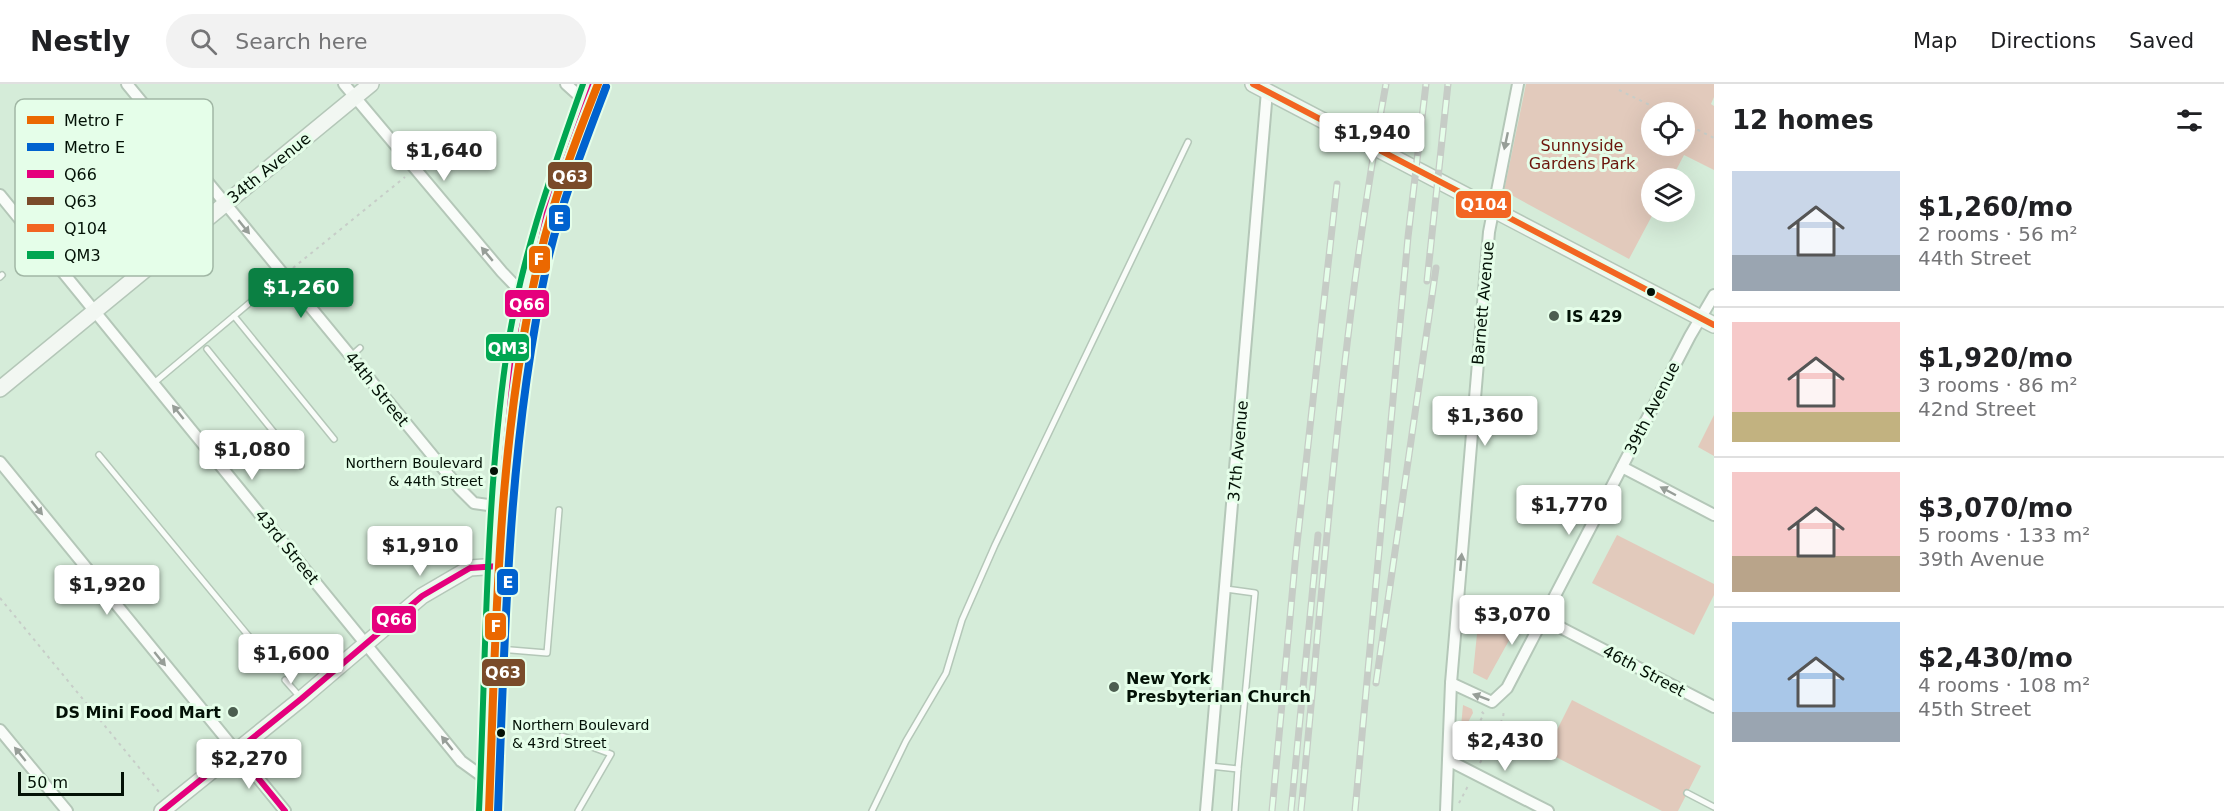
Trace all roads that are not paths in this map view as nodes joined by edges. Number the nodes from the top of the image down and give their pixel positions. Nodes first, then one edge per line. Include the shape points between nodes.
1 (127, 84) edge
2 (344, 84) edge
3 (371, 84) edge
4 (566, 84) edge
5 (593, 84) edge
6 (1518, 84) edge
7 (1263, 86) edge
8 (355, 97) junction
9 (139, 99) edge
10 (586, 102) junction
11 (1188, 142) dead end
12 (213, 189) edge
13 (0, 195) edge
14 (225, 204) junction
15 (1492, 208) junction
16 (15, 213) edge
17 (213, 214) edge
18 (283, 275) junction
19 (66, 276) edge
20 (138, 276) edge
21 (1714, 295) edge
22 (526, 297) junction
23 (95, 311) junction
24 (234, 316) junction
25 (1708, 322) edge
26 (360, 348) dead end
27 (207, 349) dead end
28 (350, 357) junction
29 (154, 383) junction
30 (0, 389) edge
31 (334, 439) dead end
32 (99, 455) dead end
33 (0, 462) edge
34 (301, 466) dead end
35 (1622, 467) junction
36 (502, 507) junction
37 (559, 510) dead end
38 (1714, 515) edge
39 (499, 566) junction
40 (1226, 590) junction
41 (1542, 618) junction
42 (366, 644) junction
43 (496, 649) junction
44 (275, 668) dead end
45 (285, 680) dead end
46 (1451, 683) junction
47 (301, 699) junction
48 (1714, 707) edge
49 (0, 730) edge
50 (562, 735) dead end
51 (236, 751) junction
52 (1453, 759) junction
53 (1210, 766) junction
54 (1238, 769) junction
55 (490, 782) junction
56 (1687, 793) dead end
57 (1714, 807) edge
58 (67, 811) edge
59 (162, 811) edge
60 (285, 811) edge
61 (488, 811) edge
62 (578, 811) edge
63 (872, 811) edge
64 (1206, 811) edge
65 (1235, 811) edge
66 (1446, 811) edge
67 (1548, 811) edge

1 - 9 street, 44th Street
2 - 8 street
3 - 8 street, 34th Avenue
4 - 10 street
5 - 10 main road
6 -> 15 street, Barnett Avenue
7 - 15 street
7 - 40 street, 37th Avenue
8 - 14 street, 34th Avenue
22 -> 8 street
10 - 22 main road via 547,213
11 - 63 lane via 995,545 962,621 946,674
12 - 14 street, 44th Street
13 - 16 street, 43rd Street
14 - 17 street, 34th Avenue
14 -> 18 street, 44th Street
15 - 25 street
46 -> 15 street, Barnett Avenue
18 - 24 lane
18 - 28 street, 44th Street
19 - 23 street, 43rd Street
20 - 23 street, 34th Avenue
21 - 25 street, 39th Avenue
22 - 36 main road via 508,412
23 - 29 street, 43rd Street
23 - 30 street, 34th Avenue
24 - 29 lane
24 - 31 lane
25 - 35 street, 39th Avenue via 1690,336
26 - 28 lane
27 - 34 lane
28 - 36 street, 44th Street via 468,499 480,505
42 -> 29 street, 43rd Street
32 - 44 lane
33 -> 51 street
38 -> 35 street
35 - 41 street, 39th Avenue
36 - 39 main road
37 - 43 lane via 547,653
39 - 42 street via 470,568 449,578 406,608
39 - 43 main road
40 - 53 street, 37th Avenue
40 - 54 lane via 1255,593
41 -> 46 street, 39th Avenue via 1507,688 1492,702
41 - 48 street, 46th Street
42 - 47 street
55 -> 42 street, 43rd Street via 461,761
43 - 55 main road
45 - 47 lane
46 - 52 street, Barnett Avenue
47 - 51 street
58 -> 49 street
50 - 62 lane via 611,754
51 - 59 street
51 - 60 street
52 - 66 street, Barnett Avenue
52 - 67 street
53 - 54 lane
53 - 64 street, 37th Avenue
54 - 65 lane
55 - 61 main road
56 - 57 lane

